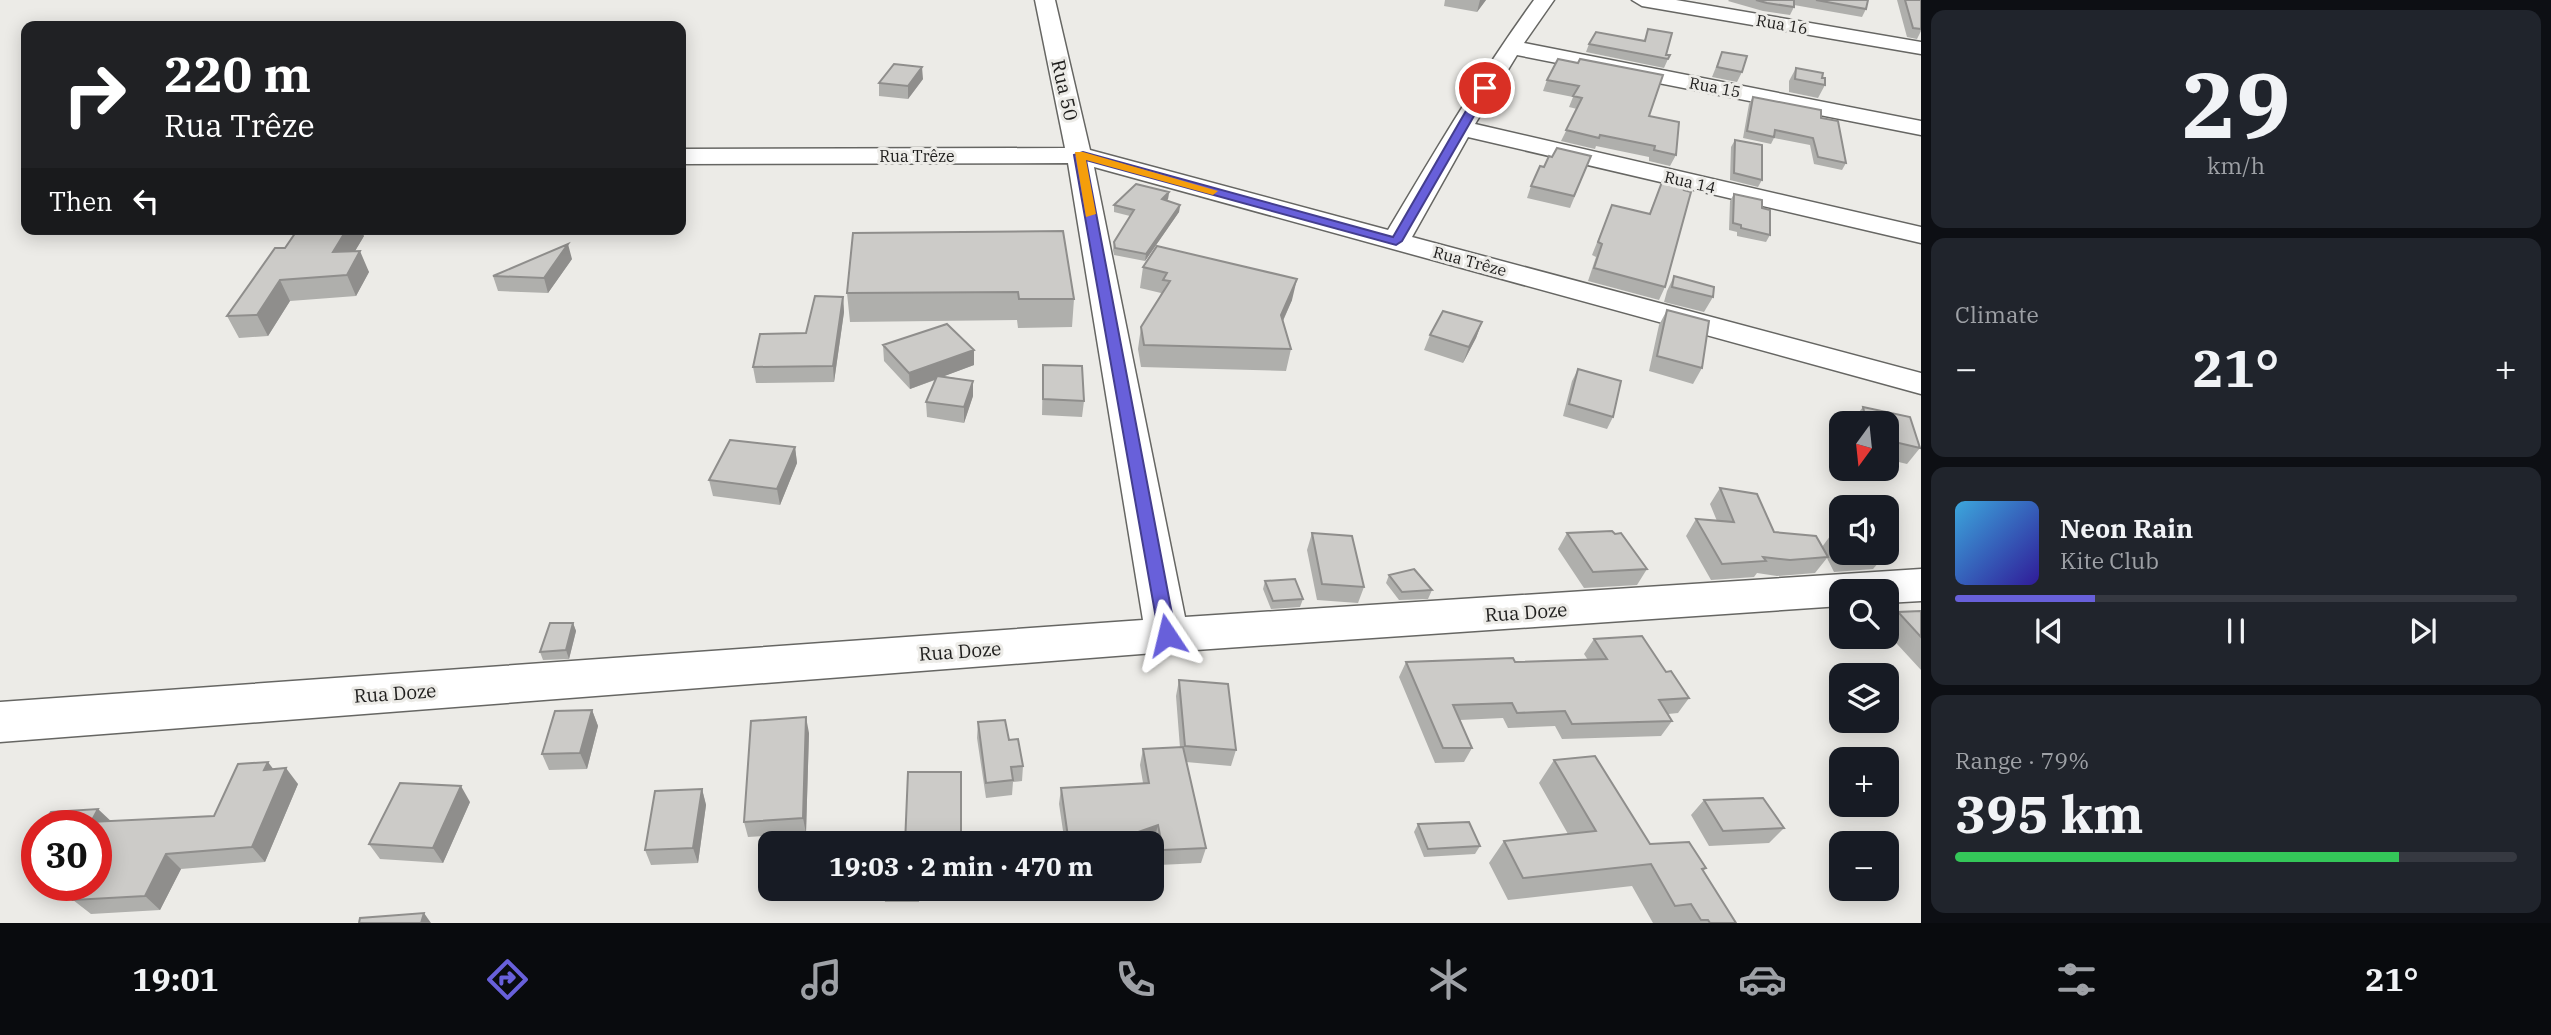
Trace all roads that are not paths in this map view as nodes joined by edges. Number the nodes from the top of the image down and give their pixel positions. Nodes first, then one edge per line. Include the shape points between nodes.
1 (1045, 0) edge
2 (1544, 0) edge
3 (1642, 0) edge
4 (1510, 47) junction
5 (1921, 48) edge
6 (1460, 128) junction
7 (1921, 128) edge
8 (1079, 155) junction
9 (686, 157) edge
10 (1921, 235) edge
11 (1396, 241) junction
12 (1921, 384) edge
13 (1921, 585) edge
14 (1167, 635) junction
15 (0, 722) edge

1 - 8 street, Rua 50
2 - 4 street
3 - 5 street, Rua 16
4 - 6 street
4 - 7 street, Rua 15
6 - 10 street, Rua 14
6 - 11 street
8 - 9 street, Rua Trêze
8 - 11 street, Rua Trêze
8 - 14 street, Rua 50
11 - 12 street, Rua Trêze
13 - 14 street, Rua Doze
14 - 15 street, Rua Doze

